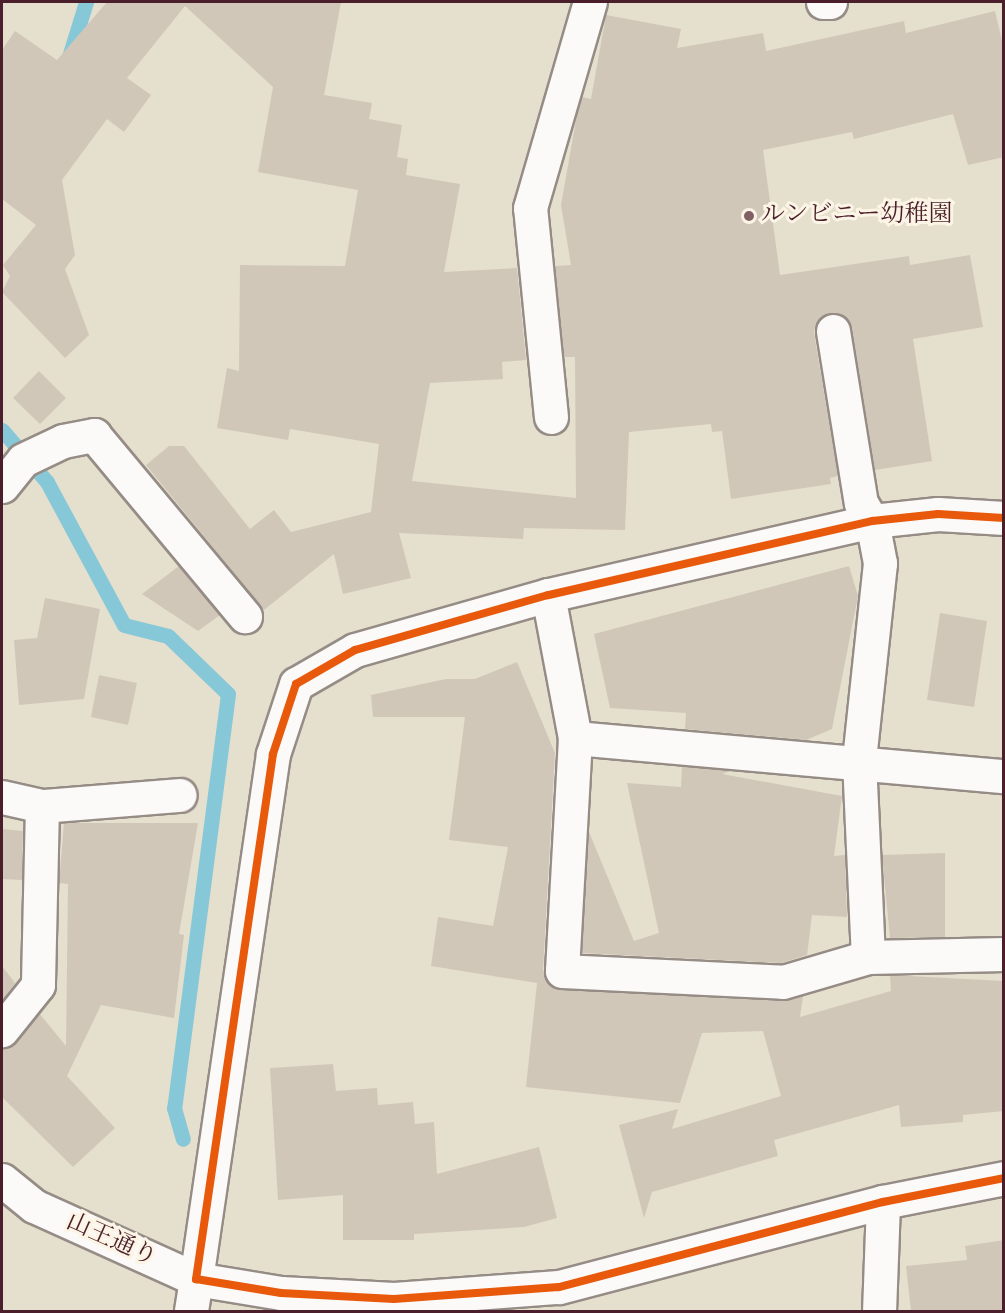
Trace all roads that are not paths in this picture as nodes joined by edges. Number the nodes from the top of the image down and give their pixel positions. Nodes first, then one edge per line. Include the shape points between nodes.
1 (590, 2) edge
2 (823, 2) edge
3 (830, 2) edge
4 (833, 331) dead end
5 (551, 417) dead end
6 (2, 486) edge
7 (1004, 518) edge
8 (872, 521) junction
9 (548, 595) junction
10 (245, 616) dead end
11 (575, 738) junction
12 (859, 760) junction
13 (1004, 776) edge
14 (180, 795) dead end
15 (2, 797) edge
16 (42, 806) junction
17 (1004, 954) edge
18 (867, 957) junction
19 (2, 1030) edge
20 (1004, 1178) edge
21 (2, 1180) edge
22 (883, 1202) junction
23 (196, 1279) junction
24 (394, 1305) edge
25 (191, 1311) edge
26 (879, 1311) edge

1 - 5 street via 530,208
2 - 3 street
4 - 8 street via 861,503
6 - 10 street via 23,460 63,441 94,435
7 - 8 street via 938,514
8 - 9 street
8 - 12 street via 880,563
9 - 11 street
9 - 23 street via 355,650 296,684 273,754
11 - 12 street
11 - 18 street via 562,971 783,982
12 - 13 street
12 - 18 street
14 - 16 street
15 - 16 street
16 - 19 street via 38,985
17 - 18 street
20 - 22 street, 山王通り
21 - 23 street, 山王通り via 34,1206
22 - 24 street, 山王通り via 559,1287
22 - 26 street
23 - 24 street, 山王通り
23 - 25 street

